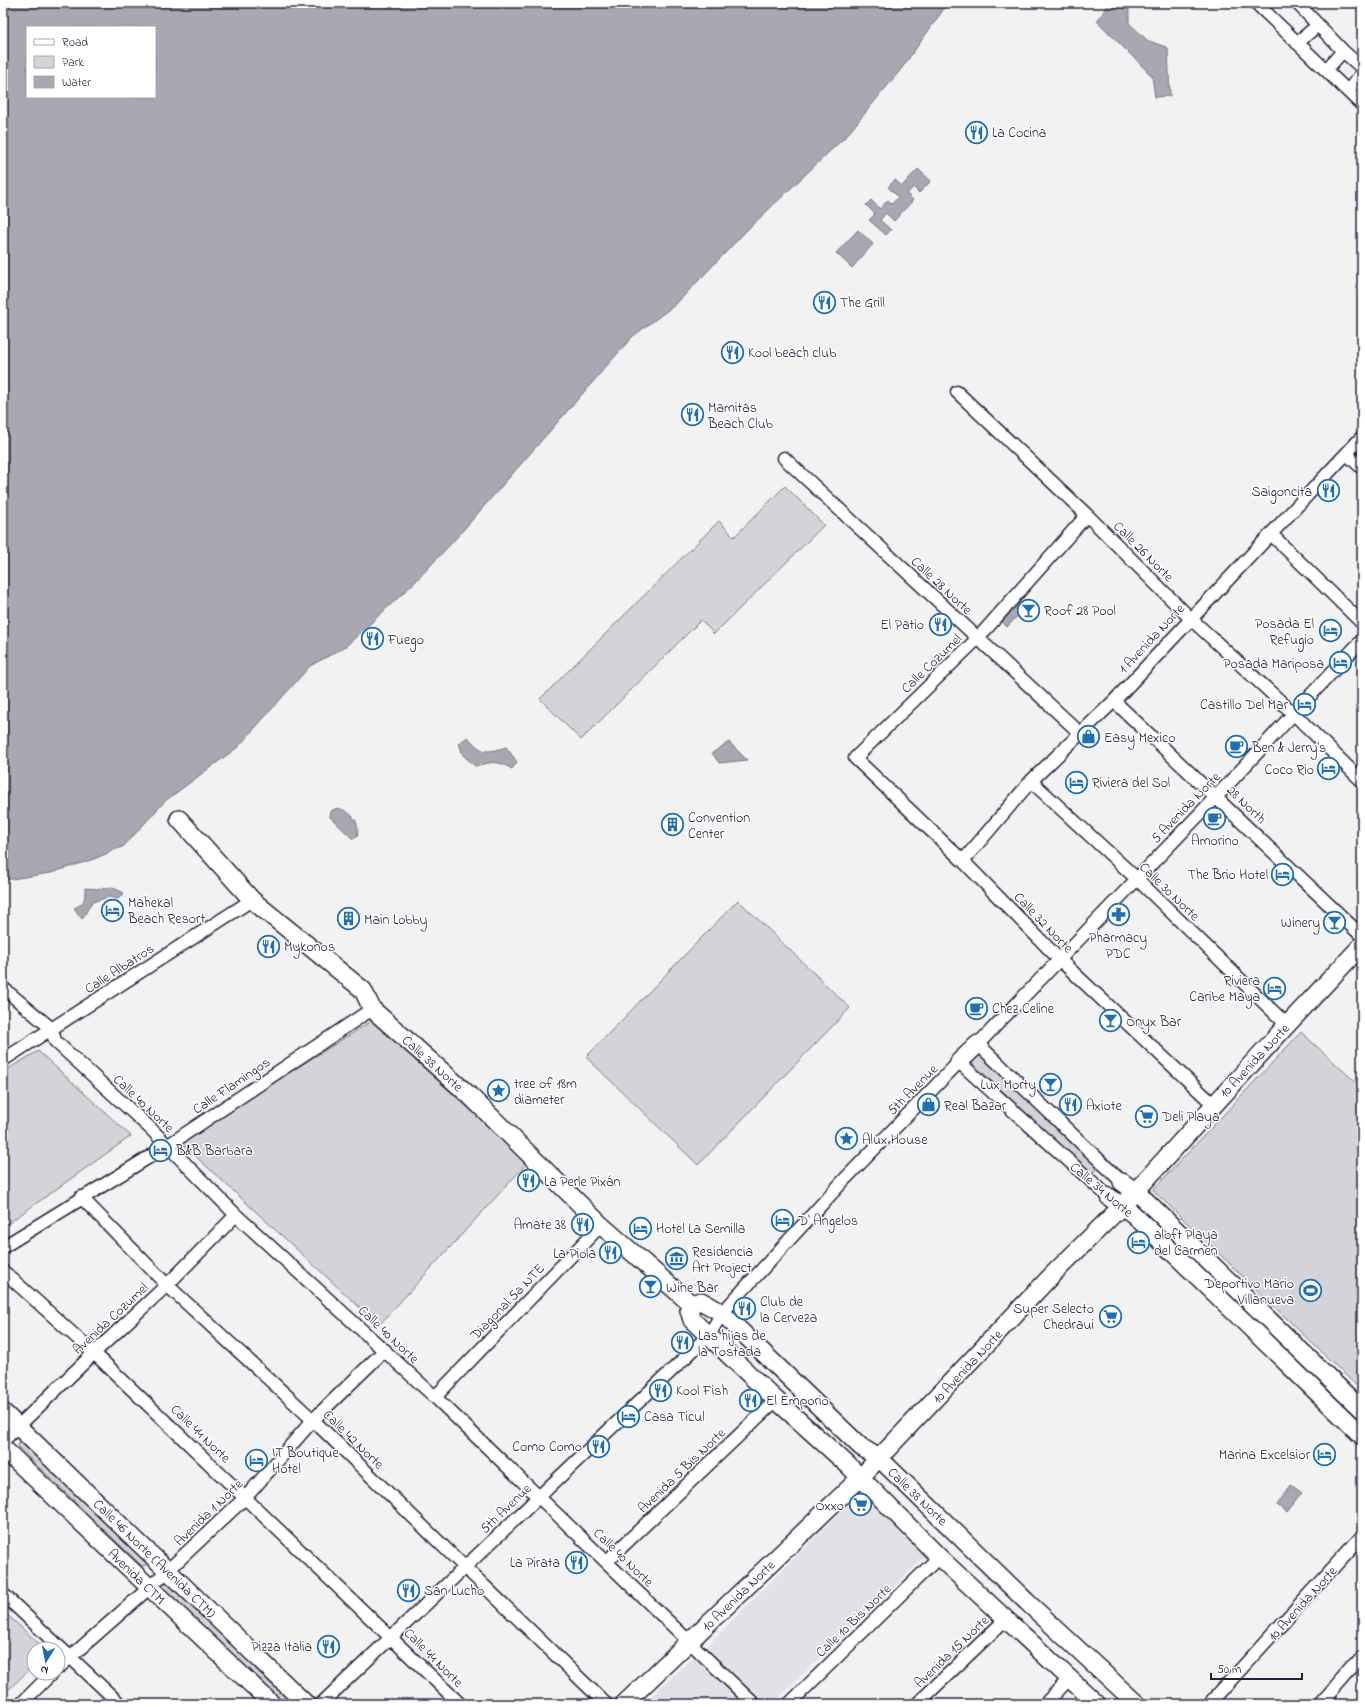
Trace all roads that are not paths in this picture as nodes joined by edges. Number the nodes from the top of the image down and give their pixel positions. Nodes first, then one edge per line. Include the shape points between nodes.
1 (1256, 3) edge
2 (1297, 3) edge
3 (1318, 25) junction
4 (1297, 43) junction
5 (1343, 51) junction
6 (1362, 68) edge
7 (1326, 70) junction
8 (1362, 73) edge
9 (1348, 91) junction
10 (1362, 105) edge
11 (957, 392) dead end
12 (1362, 437) edge
13 (1347, 454) junction
14 (784, 458) dead end
15 (1362, 468) edge
16 (1088, 515) junction
17 (1271, 534) junction
18 (1190, 618) junction
19 (1362, 623) edge
20 (978, 638) junction
21 (1362, 640) edge
22 (1114, 701) junction
23 (1294, 714) junction
24 (1080, 733) junction
25 (855, 758) joint
26 (1032, 781) junction
27 (1362, 781) edge
28 (1217, 796) junction
29 (179, 819) dead end
30 (964, 860) junction
31 (1137, 879) junction
32 (252, 900) junction
33 (1362, 936) edge
34 (1362, 945) edge
35 (1059, 960) junction
36 (3, 988) edge
37 (372, 1009) junction
38 (1286, 1025) junction
39 (52, 1029) junction
40 (978, 1044) junction
41 (3, 1060) edge
42 (959, 1062) junction
43 (1213, 1104) junction
44 (167, 1146) junction
45 (1129, 1186) junction
46 (81, 1197) junction
47 (1116, 1201) junction
48 (236, 1215) junction
49 (601, 1225) junction
50 (3, 1247) edge
51 (3, 1271) edge
52 (168, 1285) junction
53 (691, 1304) junction
54 (722, 1313) junction
55 (709, 1335) junction
56 (1286, 1336) junction
57 (1273, 1349) junction
58 (385, 1350) junction
59 (94, 1353) junction
60 (435, 1397) junction
61 (776, 1400) junction
62 (1362, 1410) edge
63 (3, 1412) edge
64 (313, 1420) junction
65 (19, 1427) junction
66 (1362, 1436) edge
67 (3, 1441) edge
68 (3, 1448) edge
69 (879, 1458) junction
70 (861, 1477) junction
71 (246, 1497) junction
72 (538, 1497) junction
73 (1362, 1536) edge
74 (939, 1557) junction
75 (607, 1561) junction
76 (465, 1567) junction
77 (168, 1571) junction
78 (149, 1588) junction
79 (3, 1594) edge
80 (1027, 1602) junction
81 (1006, 1619) junction
82 (393, 1637) junction
83 (685, 1637) junction
84 (70, 1656) junction
85 (1362, 1656) edge
86 (66, 1660) edge
87 (1069, 1679) junction
88 (44, 1681) edge
89 (21, 1704) edge
90 (120, 1704) edge
91 (272, 1704) edge
92 (306, 1704) edge
93 (322, 1704) edge
94 (460, 1704) edge
95 (606, 1704) edge
96 (624, 1704) edge
97 (754, 1704) edge
98 (788, 1704) edge
99 (917, 1704) edge
100 (1045, 1704) edge
101 (1097, 1704) edge
102 (1137, 1704) edge
103 (1209, 1704) edge
104 (1320, 1704) edge

1 - 4 street
2 - 3 street
3 - 4 street
3 - 5 street
4 - 7 street
5 - 6 street
5 - 7 street
7 - 9 street
8 - 9 street
9 - 10 street
11 - 16 street, Calle 26 Norte
12 - 13 street, 1 Avenida Norte
13 - 15 street
13 - 17 street, 1 Avenida Norte
14 - 20 street, Calle 28 Norte
16 - 18 street, Calle 26 Norte
16 - 20 street, Calle Cozumel
17 - 18 street, 1 Avenida Norte
17 - 19 street
18 - 22 street, 1 Avenida Norte
18 - 23 street, Calle 26 Norte
20 - 24 street, Calle 28 Norte
20 - 25 street, Calle Cozumel
21 - 23 street, 5 Avenida Norte
22 - 24 street, 1 Avenida Norte
22 - 28 street, 28 North
23 - 27 street, Calle 26 Norte
23 - 28 street, 5 Avenida Norte
24 - 26 street, 1 Avenida Norte
25 - 30 street, Calle 32 Norte
26 - 30 street, 1 Avenida Norte
26 - 31 street, Calle 30 Norte
28 - 31 street, 5 Avenida Norte
28 - 33 street, 28 North
29 - 32 main road, Calle 38 Norte
30 - 35 street, Calle 32 Norte
31 - 35 street, 5 Avenida Norte
31 - 38 street, Calle 30 Norte
32 - 37 main road, Calle 38 Norte via 363,990
32 - 39 street, Calle Albatros
34 - 38 main road, 10 Avenida Norte
35 - 40 street, 5 Avenida Norte
35 - 43 street, Calle 32 Norte
36 - 39 street, Calle 40 Norte
37 - 44 street, Calle Flamingos
37 - 49 main road, Calle 38 Norte via 469,1096
38 - 43 main road, 10 Avenida Norte
39 - 41 street, Calle Albatros
39 - 44 street, Calle 40 Norte via 55,1041
40 - 42 main road
40 - 45 street, Calle 34 Norte
42 - 47 street, Calle 34 Norte
42 - 54 street, 5th Avenue via 844,1180
43 - 45 main road, 10 Avenida Norte
44 - 46 street, Calle Flamingos
44 - 48 street, Calle 40 Norte
45 - 47 main road, 10 Avenida Norte
45 - 56 main road, Calle 34 Norte
46 - 50 street, Calle Flamingos
46 - 52 street, Calle 42 Norte
47 - 57 main road, Calle 34 Norte
47 - 69 main road, 10 Avenida Norte via 1052,1275
48 - 52 street, Avenida Cozumel
48 - 58 street, Calle 40 Norte
49 - 53 main road, Calle 38 Norte
49 - 60 street, Diagonal 5a NTE
51 - 59 street, Calle 44 Norte
52 - 59 street, Avenida Cozumel
52 - 64 street, Calle 42 Norte
53 - 54 main road, Calle 38 Norte via 701,1301
53 - 55 main road, Calle 38 Norte via 689,1310 692,1320
54 - 55 street, 5th Avenue
54 - 69 main road, Calle 38 Norte via 861,1447
55 - 61 main road, Calle 38 Norte
55 - 72 street, 5th Avenue
56 - 57 main road
56 - 62 main road, Calle 34 Norte
57 - 66 main road, Calle 34 Norte
58 - 60 street, Calle 40 Norte
58 - 64 street, Avenida 1 Norte
59 - 65 street, Avenida Cozumel
59 - 71 street, Calle 44 Norte
60 - 72 street, Calle 40 Norte
61 - 70 main road, Calle 38 Norte
61 - 75 street, Avenida 5 Bis Norte
63 - 65 main road, Calle 46 Norte (Avenida CTM)
64 - 71 street, Avenida 1 Norte
64 - 76 street, Calle 42 Norte
65 - 67 street, Avenida Cozumel
65 - 77 main road, Calle 46 Norte (Avenida CTM)
68 - 78 main road, Avenida CTM
69 - 70 main road, 10 Avenida Norte
69 - 80 main road, Calle 38 Norte
70 - 74 main road, Calle 38 Norte
70 - 83 main road, 10 Avenida Norte
71 - 77 street, Avenida 1 Norte
71 - 82 street, Calle 44 Norte
72 - 75 street, Calle 40 Norte
72 - 76 street, 5th Avenue
73 - 103 street, 10 Avenida Norte
74 - 81 main road, Calle 38 Norte
74 - 98 street, Calle 10 Bis Norte
75 - 83 street, Calle 40 Norte
76 - 82 street, 5th Avenue
76 - 95 street, Calle 42 Norte
77 - 78 street, Avenida 1 Norte
77 - 92 main road, Calle 46 Norte (Avenida CTM)
78 - 84 street, Avenida 1 Norte
78 - 91 main road, Avenida CTM
79 - 84 street
80 - 81 main road
80 - 102 main road, Calle 38 Norte
81 - 87 main road, Calle 38 Norte
81 - 99 street, Avenida 15 Norte
82 - 93 street, 5th Avenue
82 - 94 street, Calle 44 Norte
83 - 96 main road, 10 Avenida Norte
83 - 97 street, Calle 40 Norte
84 - 86 street, Avenida 1 Norte
84 - 90 street
85 - 104 street
87 - 100 street
87 - 101 main road, Calle 38 Norte
88 - 89 street

